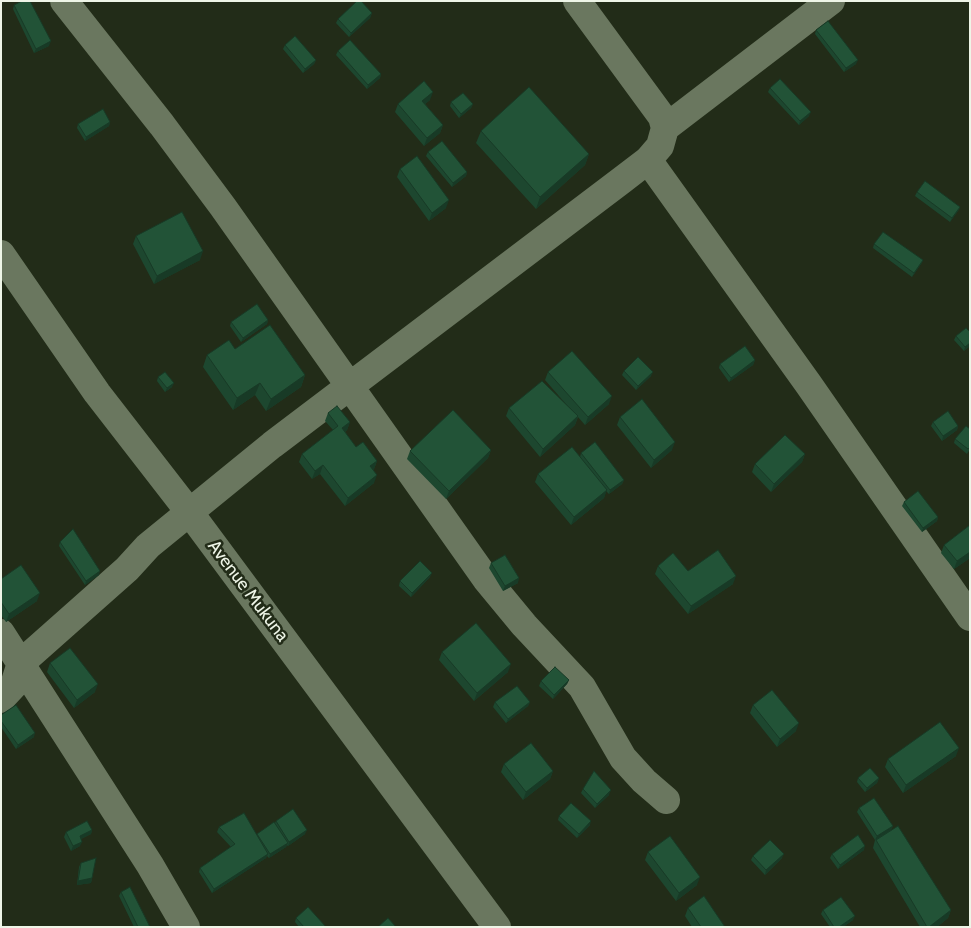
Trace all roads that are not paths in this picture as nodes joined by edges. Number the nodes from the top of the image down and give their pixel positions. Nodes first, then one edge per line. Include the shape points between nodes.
1 (64, 1) edge
2 (577, 1) edge
3 (831, 1) edge
4 (665, 128) junction
5 (648, 160) junction
6 (1, 254) edge
7 (350, 386) junction
8 (190, 513) junction
9 (970, 617) edge
10 (1, 633) edge
11 (20, 663) junction
12 (1, 699) edge
13 (666, 800) dead end
14 (186, 927) edge
15 (497, 927) edge

1 - 7 street via 162,125
2 - 4 street via 652,102
3 - 4 street
4 - 5 street via 660,146
5 - 7 street
5 - 9 street
6 - 8 street, Avenue Mukuna via 97,393
7 - 8 street
7 - 13 street via 486,580 582,687 623,758
8 - 11 street via 148,546 127,569
8 - 15 street, Avenue Mukuna
10 - 11 street
11 - 12 street via 14,685
11 - 14 street via 150,865

